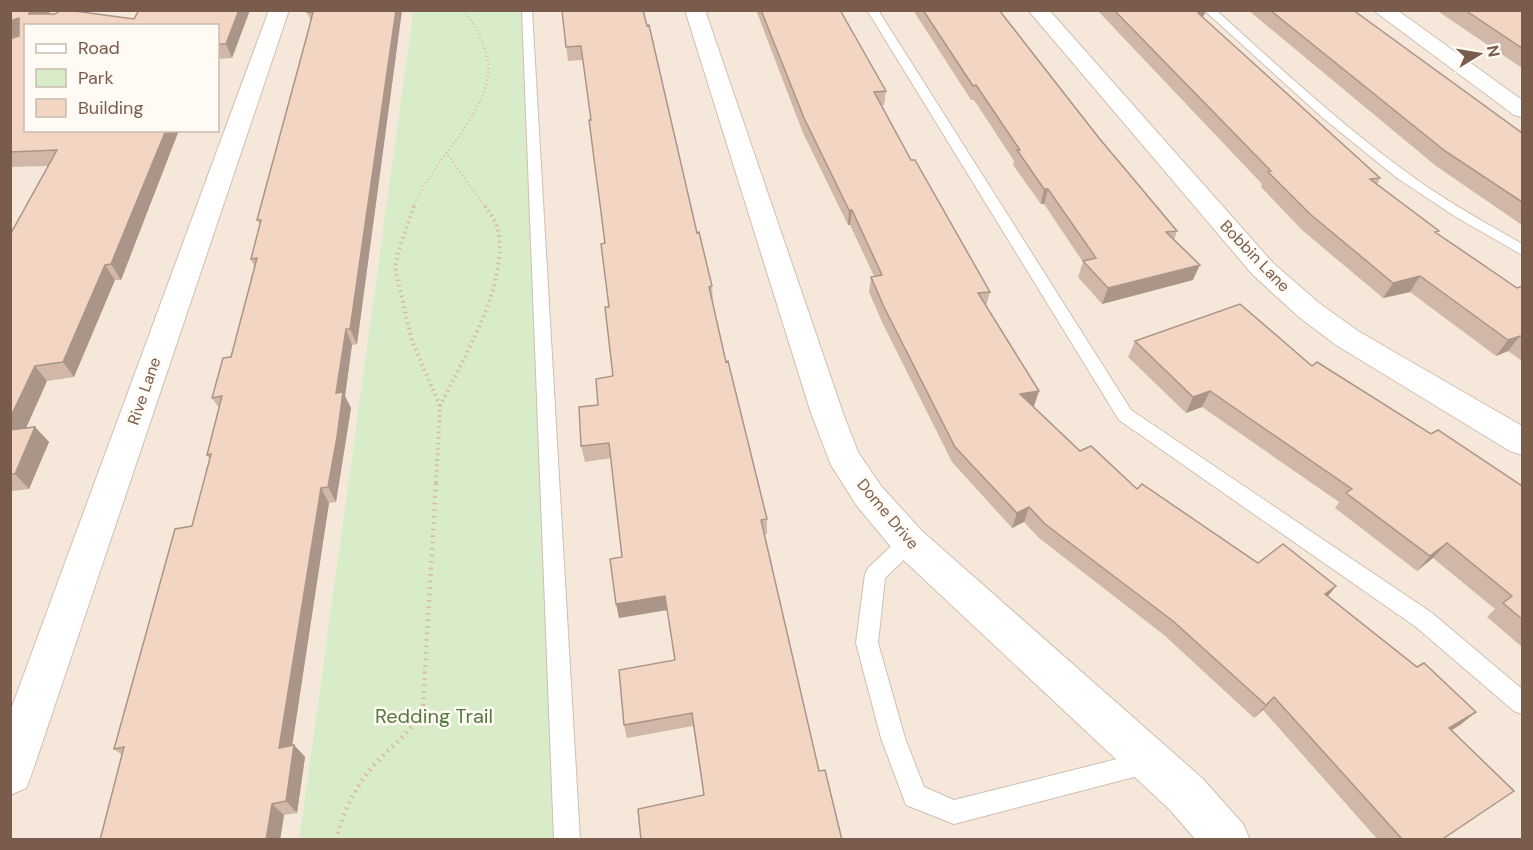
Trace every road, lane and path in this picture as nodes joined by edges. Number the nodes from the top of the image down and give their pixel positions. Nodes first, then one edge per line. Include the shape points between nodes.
1 (279, 10) edge
2 (464, 10) edge
3 (527, 10) edge
4 (695, 10) edge
5 (872, 10) edge
6 (1038, 10) edge
7 (1209, 10) edge
8 (1383, 10) edge
9 (1522, 110) edge
10 (446, 152) junction
11 (1522, 250) edge
12 (440, 406) junction
13 (1522, 442) edge
14 (909, 542) junction
15 (1522, 703) edge
16 (1151, 762) junction
17 (10, 773) edge
18 (336, 840) edge
19 (567, 840) edge
20 (1227, 840) edge

1 - 17 street, Rive Lane
2 - 10 path via 480,37 489,71 478,105
3 - 19 lane
4 - 14 street, Dome Drive via 843,456 869,496
5 - 15 lane via 1125,415 1424,620
6 - 13 street, Bobbin Lane via 1263,269 1308,310 1347,338
7 - 11 lane via 1350,134 1404,176
8 - 9 street
10 - 12 path via 415,202 395,267 412,341
10 - 12 path via 491,214 501,247 492,289
12 - 18 path via 420,716 356,788
14 - 16 street, Dome Drive
14 - 16 lane via 875,574 867,644 893,738 915,796 954,812
16 - 20 street, Dome Drive

